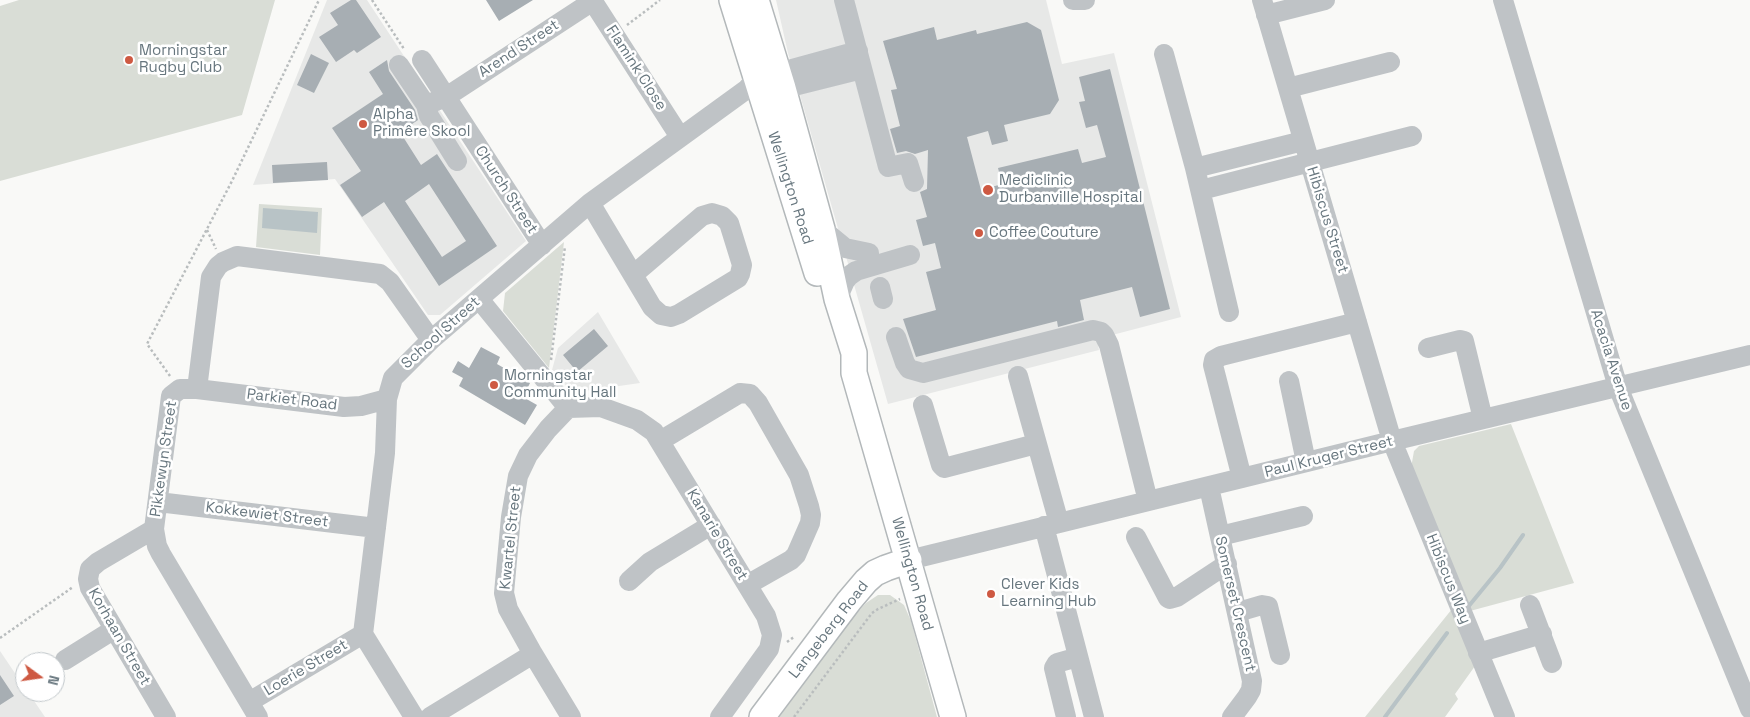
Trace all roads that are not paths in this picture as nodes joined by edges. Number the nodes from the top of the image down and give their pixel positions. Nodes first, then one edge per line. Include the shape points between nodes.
1 (593, 0) edge
2 (732, 0) edge
3 (756, 0) edge
4 (844, 0) edge
5 (1074, 0) edge
6 (1085, 0) edge
7 (1325, 0) edge
8 (1503, 0) edge
9 (1264, 8) edge
10 (1164, 54) dead end
11 (422, 60) road end
12 (860, 60) junction
13 (1390, 62) dead end
14 (399, 65) dead end
15 (765, 85) junction
16 (1288, 88) junction
17 (446, 97) junction
18 (426, 105) junction
19 (1412, 136) dead end
20 (680, 137) junction
21 (1303, 141) junction
22 (457, 161) dead end
23 (1310, 162) junction
24 (1195, 168) junction
25 (914, 182) dead end
26 (1200, 190) junction
27 (590, 203) junction
28 (822, 229) junction
29 (542, 245) junction
30 (910, 255) dead end
31 (633, 275) junction
32 (833, 298) junction
33 (479, 300) junction
34 (1230, 312) dead end
35 (1357, 322) junction
36 (896, 337) dead end
37 (431, 340) junction
38 (1428, 348) dead end
39 (1750, 355) edge
40 (1018, 376) dead end
41 (1289, 381) dead end
42 (1618, 387) junction
43 (188, 389) junction
44 (387, 398) junction
45 (923, 404) dead end
46 (568, 408) junction
47 (1483, 419) junction
48 (660, 441) junction
49 (1392, 441) junction
50 (1036, 444) junction
51 (1306, 462) junction
52 (1242, 478) junction
53 (1209, 487) junction
54 (1148, 501) junction
55 (158, 502) junction
56 (1303, 516) dead end
57 (1052, 524) junction
58 (711, 525) junction
59 (376, 528) junction
60 (154, 529) junction
61 (1220, 536) junction
62 (1136, 538) dead end
63 (909, 560) junction
64 (1227, 564) junction
65 (629, 581) dead end
66 (747, 585) junction
67 (1530, 605) dead end
68 (1238, 612) junction
69 (114, 630) junction
70 (363, 634) junction
71 (1542, 634) junction
72 (1478, 653) junction
73 (533, 654) junction
74 (1280, 655) dead end
75 (1078, 657) junction
76 (65, 660) dead end
77 (1552, 663) dead end
78 (1750, 709) edge
79 (253, 710) edge
80 (1092, 716) edge
81 (166, 717) edge
82 (414, 717) edge
83 (430, 717) edge
84 (571, 717) edge
85 (720, 717) edge
86 (762, 717) edge
87 (953, 717) edge
88 (1066, 717) edge
89 (1232, 717) edge
90 (1505, 717) edge

1 - 17 street, Arend Street
1 - 20 street, Flamink Close
2 - 15 main road, Wellington Road
3 - 15 main road, Wellington Road
4 - 12 street
5 - 6 street
7 - 9 street
8 - 42 street, Acacia Avenue
9 - 16 street, Hibiscus Street
10 - 24 street
11 - 17 street, Church Street
12 - 15 street
12 - 25 street via 888,167 908,163
13 - 16 street
14 - 18 street
15 - 20 street, School Street
15 - 28 main road, Wellington Road
15 - 32 main road, Wellington Road
16 - 21 street, Hibiscus Street
17 - 18 street, Arend Street
17 - 29 street, Church Street
18 - 22 street via 429,116
19 - 23 street
20 - 27 street, School Street
21 - 23 street, Hibiscus Street
21 - 24 street
23 - 26 street
23 - 35 street, Hibiscus Street
24 - 26 street
26 - 34 street
27 - 29 street, School Street
27 - 31 street
28 - 32 main road, Wellington Road
28 - 32 street via 845,248 869,252 840,273
29 - 33 street, School Street
30 - 32 street via 856,271
31 - 31 street via 656,312 671,317 738,278 742,266 729,223 712,213 702,216
32 - 63 main road, Wellington Road via 854,353 854,373
33 - 37 street, School Street
33 - 46 street
35 - 49 street, Hibiscus Street
35 - 52 street via 1214,360
36 - 54 street via 909,369 923,373 1093,330 1101,332 1109,345
37 - 43 street, Pikkewyn Street via 390,282 380,274 244,256 230,258 214,271 209,283
37 - 44 street, School Street via 393,378
38 - 47 street via 1464,341
39 - 42 street, Paul Kruger Street
40 - 50 street
41 - 51 street
42 - 47 street, Paul Kruger Street
42 - 78 street, Acacia Avenue
43 - 44 street, Parkiet Road via 344,407 361,406
43 - 55 street, Pikkewyn Street via 171,396
44 - 59 street, School Street via 385,453
45 - 50 street via 944,468
46 - 48 street, Kanarie Street via 601,407 637,420 654,432
46 - 73 street, Kwartel Street via 524,461 511,517 505,599
47 - 49 street, Paul Kruger Street
48 - 58 street, Kanarie Street
48 - 66 street via 740,393 750,394 758,403 798,475 811,515 796,555
49 - 51 street, Paul Kruger Street
49 - 72 street, Hibiscus Way
50 - 57 street
51 - 52 street, Paul Kruger Street
52 - 53 street, Paul Kruger Street
53 - 54 street, Paul Kruger Street
53 - 61 street, Somerset Crescent
54 - 57 street, Paul Kruger Street
55 - 59 street, Kokkewiet Street
55 - 60 street, Pikkewyn Street
56 - 61 street
57 - 63 street, Paul Kruger Street
57 - 75 street
58 - 65 street via 650,562
58 - 66 street, Kanarie Street
59 - 70 street, School Street
60 - 69 street, Korhaan Street via 90,569 90,588
60 - 79 street, Pikkewyn Street via 160,554
61 - 64 street, Somerset Crescent
62 - 64 street via 1170,600
63 - 86 main road, Langeberg Road via 886,568 866,581
63 - 87 main road, Wellington Road
64 - 68 street, Somerset Crescent
66 - 85 street, Kanarie Street via 769,622 771,642 766,656
67 - 71 street
68 - 74 street via 1268,606
68 - 89 street, Somerset Crescent via 1252,681 1251,690
69 - 76 street
69 - 81 street, Korhaan Street
70 - 79 street, Loerie Street
70 - 82 street
71 - 72 street
71 - 77 street
72 - 90 street, Hibiscus Way
73 - 83 street
73 - 84 street, Kwartel Street
75 - 80 street
75 - 88 street via 1057,663 1054,668

